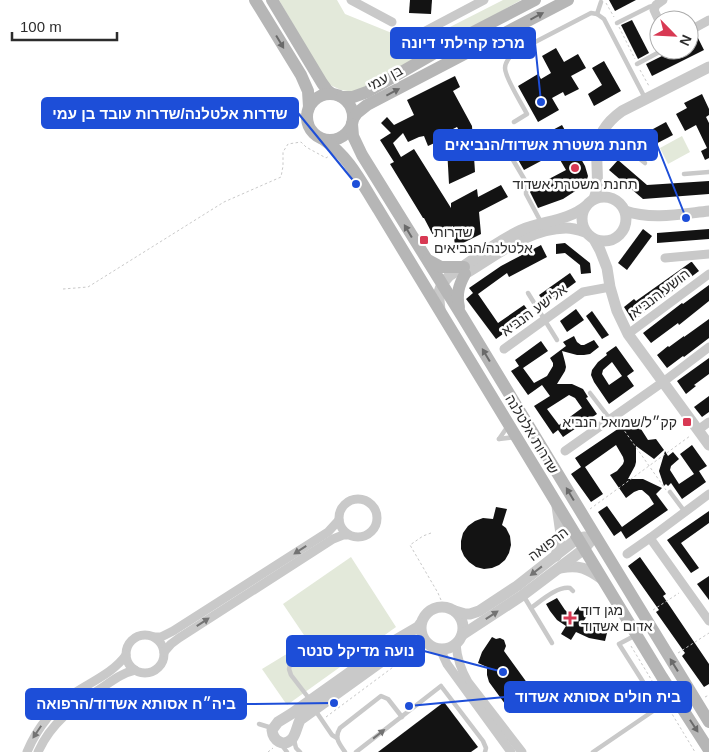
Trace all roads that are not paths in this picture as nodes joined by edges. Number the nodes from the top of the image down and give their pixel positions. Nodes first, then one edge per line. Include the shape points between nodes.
1 (255, 0) edge
2 (272, 0) edge
3 (351, 0) edge
4 (484, 0) edge
5 (535, 0) edge
6 (568, 0) edge
7 (603, 1) edge
8 (660, 3) edge
9 (597, 14) junction
10 (392, 22) dead end
11 (707, 22) edge
12 (617, 23) road end
13 (709, 32) edge
14 (416, 36) dead end
15 (649, 58) edge
16 (637, 64) road end
17 (709, 67) edge
18 (337, 95) junction
19 (649, 98) junction
20 (309, 107) junction
21 (353, 122) junction
22 (514, 122) dead end
23 (602, 133) junction
24 (324, 140) junction
25 (513, 160) dead end
26 (645, 163) dead end
27 (598, 172) junction
28 (709, 172) edge
29 (684, 174) dead end
30 (612, 198) junction
31 (590, 203) junction
32 (625, 211) junction
33 (709, 211) edge
34 (655, 216) junction
35 (545, 226) junction
36 (625, 227) junction
37 (590, 235) junction
38 (611, 240) junction
39 (709, 254) edge
40 (425, 258) junction
41 (666, 258) dead end
42 (606, 268) junction
43 (415, 270) junction
44 (464, 270) junction
45 (709, 274) edge
46 (442, 284) junction
47 (610, 287) junction
48 (528, 293) dead end
49 (440, 311) junction
50 (462, 316) junction
51 (544, 320) junction
52 (628, 334) junction
53 (557, 340) dead end
54 (709, 348) edge
55 (504, 349) dead end
56 (663, 382) junction
57 (590, 393) dead end
58 (612, 418) junction
59 (709, 422) edge
60 (698, 430) junction
61 (709, 445) edge
62 (565, 451) dead end
63 (670, 492) road end
64 (709, 494) edge
65 (557, 504) junction
66 (685, 512) junction
67 (339, 520) junction
68 (347, 535) junction
69 (595, 536) junction
70 (650, 538) junction
71 (581, 544) junction
72 (627, 554) dead end
73 (556, 556) junction
74 (557, 570) junction
75 (603, 580) junction
76 (520, 591) junction
77 (573, 592) dead end
78 (531, 608) junction
79 (449, 609) junction
80 (709, 621) edge
81 (421, 623) junction
82 (155, 637) junction
83 (632, 637) junction
84 (328, 640) dead end
85 (424, 640) junction
86 (459, 640) junction
87 (552, 643) dead end
88 (440, 649) junction
89 (164, 652) junction
90 (126, 655) junction
91 (135, 670) junction
92 (313, 705) junction
93 (402, 716) junction
94 (709, 722) edge
95 (259, 724) dead end
96 (273, 729) junction
97 (293, 736) junction
98 (336, 738) junction
99 (284, 747) edge
100 (709, 750) edge
101 (27, 752) edge
102 (38, 752) edge
103 (300, 752) edge
104 (345, 752) edge
105 (356, 752) edge
106 (485, 752) edge
107 (511, 752) edge
108 (522, 752) edge
109 (594, 752) edge

1 -> 20 main road via 301,75 308,91
2 - 18 main road via 326,90
3 - 10 street
4 - 14 street
5 - 18 main road via 367,92 353,97
21 -> 6 main road, בן עמי via 356,113 367,105
7 - 9 lane
8 - 12 lane
9 - 19 lane via 604,19
9 - 22 lane via 591,13 512,54 506,63 506,74 527,114
11 - 13 street
15 - 16 lane
17 - 19 street
18 - 20 main road via 323,95
18 - 21 main road via 351,106
19 - 23 street via 622,111
20 - 24 main road via 308,125
21 - 24 main road via 341,138
40 -> 21 main road, שדרות אלטלנה via 362,155 353,136
23 - 26 lane
23 - 27 street via 596,152
24 - 43 main road, שדרות אלטלנה via 338,150 354,170
25 - 35 lane via 526,182 526,194
27 - 30 street
27 - 31 street via 597,191
28 - 29 lane
30 - 31 street
30 - 32 street
31 - 35 street via 580,211
31 - 37 street via 583,211 582,222
32 - 34 street
32 - 36 street
33 - 34 street
34 - 36 street
35 - 37 street
35 - 44 street
36 - 38 street
37 - 38 street via 605,242
37 - 42 street
38 - 42 street
39 - 41 street, הושע הנביא
40 - 44 main road via 441,267
40 - 46 main road, שדרות אלטלנה
42 - 47 street
43 - 46 street via 430,282
43 - 49 main road, שדרות אלטלנה
44 - 46 street via 452,282
44 - 50 main road via 457,292
45 - 52 street, הושע הנביא
46 - 49 street via 438,294
46 - 50 main road, שדרות אלטלנה
47 - 51 street, אלישע הנביא via 583,292
47 - 52 street via 616,311
48 - 51 lane
49 - 65 main road, שדרות אלטלנה
69 -> 50 main road, שדרות אלטלנה
51 - 53 lane
51 - 55 street, אלישע הנביא
52 - 56 street
54 - 56 street
56 - 58 street
56 - 60 street
57 - 58 lane
58 - 62 street
59 - 60 street
60 - 61 street
63 - 66 lane
64 - 66 street
65 - 71 main road, שדרות אלטלנה
65 - 73 street via 561,534
66 - 70 street
67 - 68 street
67 - 68 street via 344,505 354,499 364,500 375,508 378,518 373,532 359,538
67 -> 82 street via 328,532 173,631
89 -> 68 street via 178,638 332,539
69 - 71 street, הרפואה
94 -> 69 main road, שדרות אלטלנה
70 - 72 street
70 - 80 street
71 - 73 street, הרפואה
71 - 74 street, הרפואה
71 - 75 main road, שדרות אלטלנה
73 -> 76 street, הרפואה
74 - 75 street via 580,567
74 - 76 street, הרפואה
75 - 83 main road, שדרות אלטלנה
76 - 78 lane
76 - 79 street, הרפואה via 470,614
86 -> 76 street, הרפואה
77 - 78 lane via 566,587 560,589
78 - 87 lane
79 - 81 street via 431,609
79 - 86 street via 462,622
81 - 85 street
81 - 92 street
82 - 89 street via 162,643
82 - 90 street via 137,636 130,642
83 -> 100 main road, שדרות אלטלנה
83 - 109 lane via 619,644 660,707
84 - 92 lane via 297,658 289,669
85 - 88 street
85 - 92 street via 403,646
86 - 88 street
86 - 108 street via 462,672
88 - 107 street via 447,664
89 - 91 street via 158,669 149,673
90 - 91 street
90 -> 101 street via 117,666 74,693 54,711 39,729
91 - 102 street via 71,709 52,727
92 - 96 street via 278,722
92 - 97 street via 300,720
92 - 98 lane
93 - 98 lane via 388,699 381,696 340,728
105 -> 93 lane
93 - 106 lane via 441,686 483,741
95 - 96 lane
96 - 99 street via 273,736
97 - 99 street via 284,743
97 - 103 lane
98 - 104 lane

